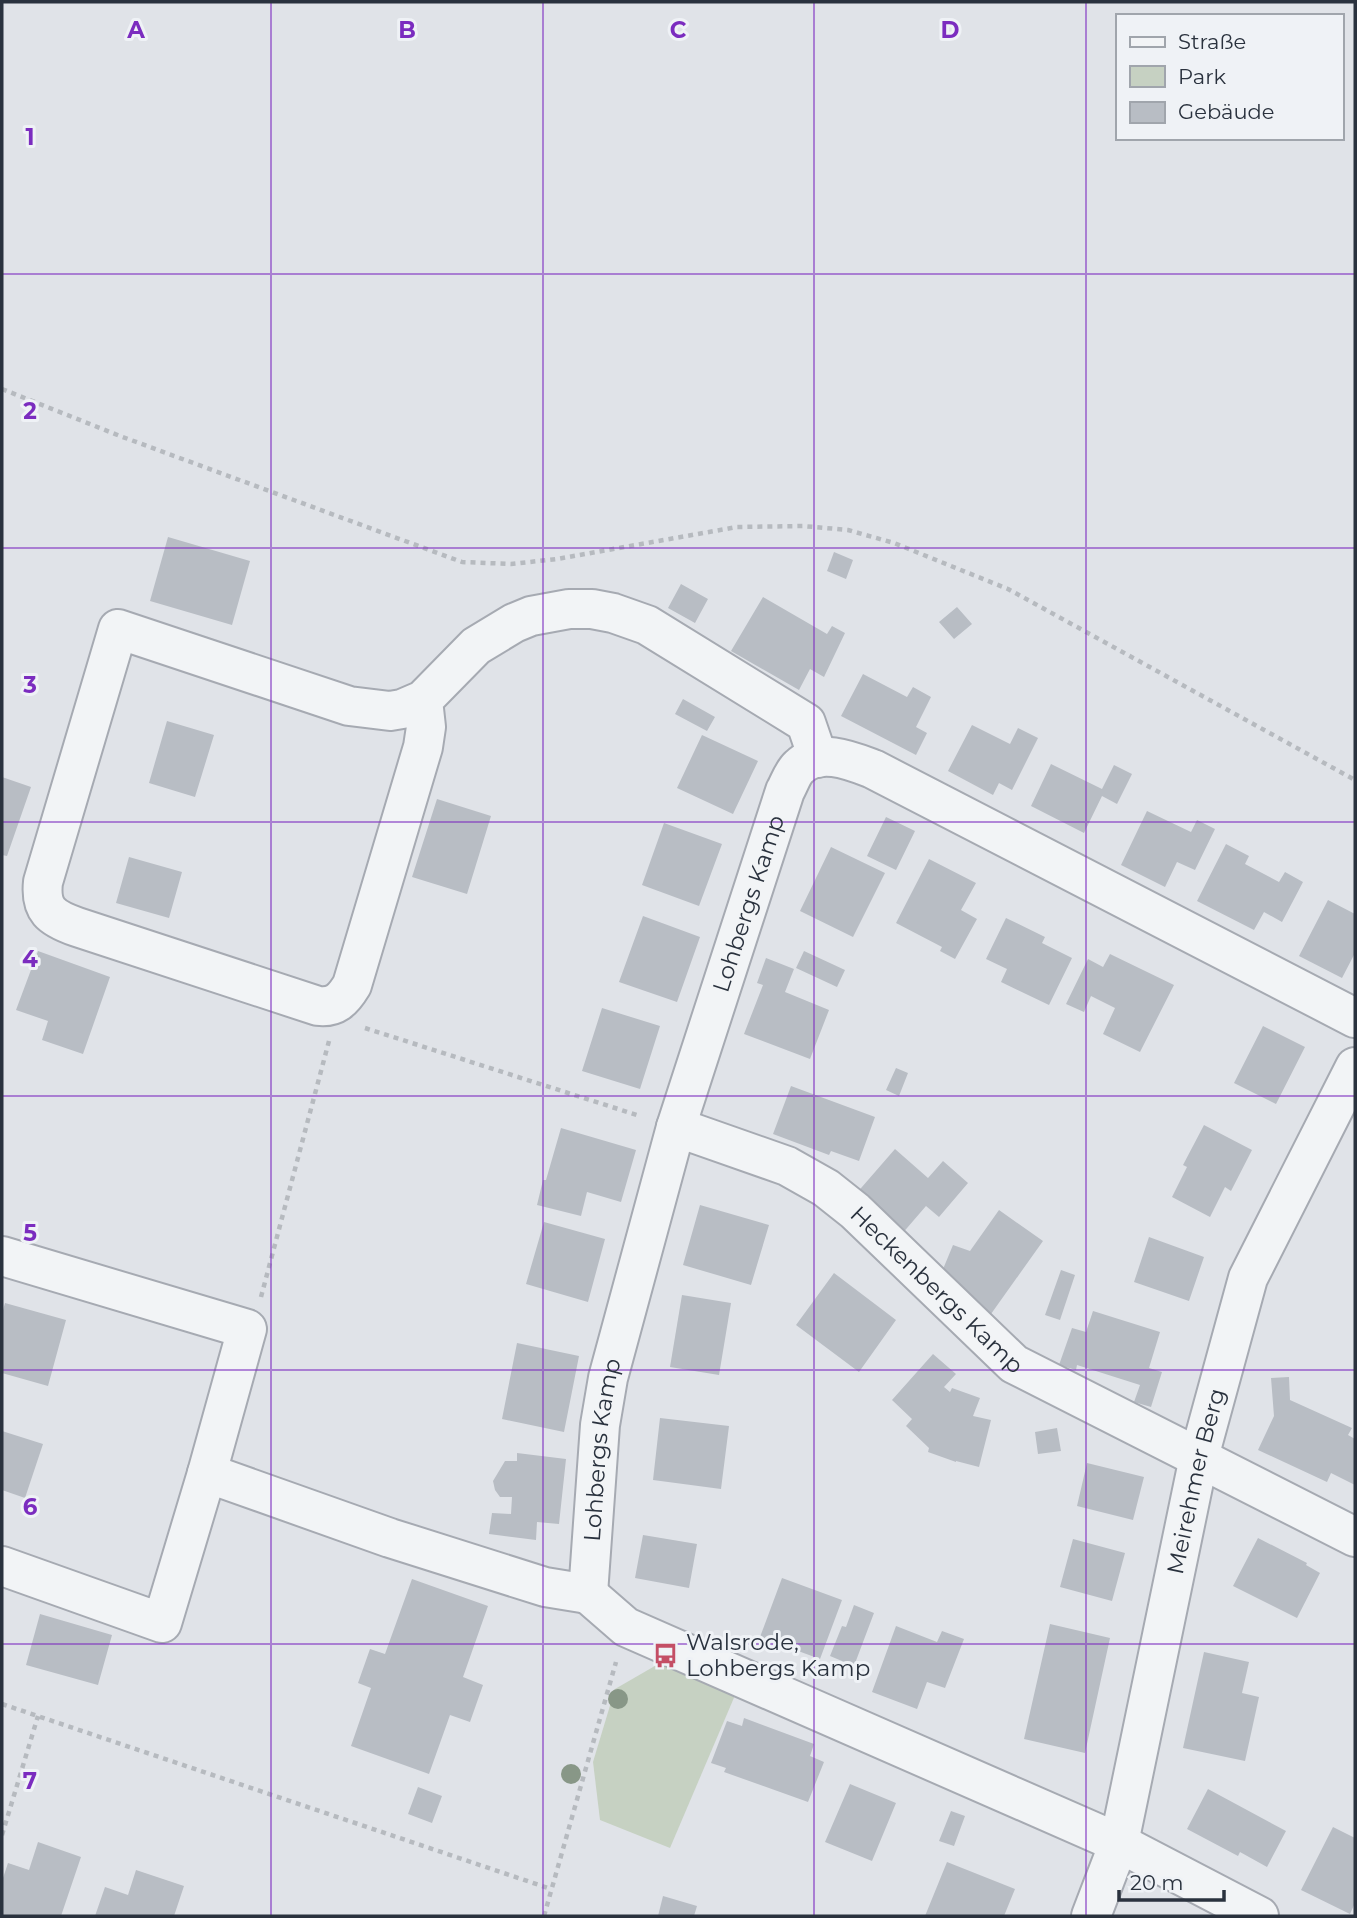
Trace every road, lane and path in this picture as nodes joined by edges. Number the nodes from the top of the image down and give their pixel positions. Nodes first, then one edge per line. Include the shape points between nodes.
1 (2, 389) edge
2 (406, 705) junction
3 (818, 758) junction
4 (1355, 780) edge
5 (333, 1006) junction
6 (1355, 1018) edge
7 (1355, 1067) edge
8 (676, 1127) junction
9 (2, 1256) edge
10 (247, 1329) junction
11 (1199, 1458) junction
12 (207, 1473) junction
13 (1355, 1537) edge
14 (2, 1566) edge
15 (588, 1594) junction
16 (626, 1627) junction
17 (2, 1704) edge
18 (38, 1716) junction
19 (2, 1835) edge
20 (1119, 1843) junction
21 (551, 1889) junction
22 (544, 1916) edge
23 (1091, 1916) edge
24 (1259, 1916) edge

1 - 4 path via 462,562 511,564 558,559 737,527 848,530 894,543 1008,589
2 - 3 street via 477,646 514,623 569,609 592,609 647,625 806,723
2 - 5 street via 426,727 423,747 352,985
2 - 5 street via 349,706 118,629 43,882 44,906 66,924 318,1006
3 - 6 street via 842,757 873,769
3 - 8 street, Lohbergs Kamp via 799,766 785,791
5 - 8 path via 353,1024
5 - 10 path via 332,1030 254,1322
7 - 11 street, Meirehmer Berg via 1248,1278
8 - 11 street, Heckenbergs Kamp via 787,1166 826,1188 855,1210 1014,1364
8 - 15 street, Lohbergs Kamp via 608,1378 600,1425
9 - 10 street
10 - 12 street
11 - 13 street, Heckenbergs Kamp
11 - 20 street, Meirehmer Berg
12 - 14 street via 162,1623
12 - 15 street via 390,1538 545,1587
15 - 16 street
16 - 20 street
16 - 21 path
17 - 18 path
18 - 19 path
18 - 21 path
20 - 23 street, Meirehmer Berg
20 - 24 street
21 - 22 path

